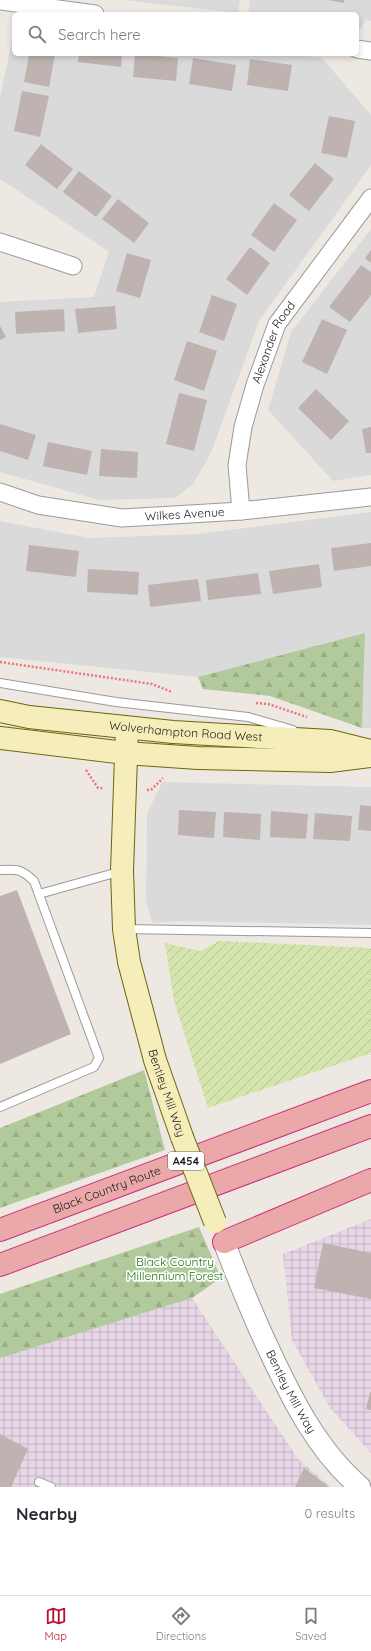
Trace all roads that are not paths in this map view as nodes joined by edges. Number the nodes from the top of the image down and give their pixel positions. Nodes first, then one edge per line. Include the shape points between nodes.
1 (0, 1) edge
2 (80, 12) edge
3 (359, 49) edge
4 (371, 51) edge
5 (371, 198) edge
6 (0, 242) edge
7 (73, 266) dead end
8 (0, 492) edge
9 (371, 497) edge
10 (240, 511) junction
11 (0, 683) edge
12 (0, 711) edge
13 (127, 728) junction
14 (0, 738) edge
15 (330, 741) junction
16 (371, 751) edge
17 (125, 753) junction
18 (371, 756) edge
19 (0, 870) edge
20 (122, 871) junction
21 (39, 894) junction
22 (124, 929) junction
23 (371, 933) edge
24 (371, 1091) edge
25 (0, 1107) edge
26 (371, 1126) edge
27 (371, 1180) edge
28 (0, 1230) edge
29 (224, 1242) junction
30 (0, 1264) edge
31 (40, 1482) dead end
32 (51, 1487) edge
33 (360, 1487) edge

1 - 2 street
3 - 4 street
5 - 10 street, Alexander Road via 277,324 243,427 237,465
6 - 7 street
8 - 10 street, Wilkes Avenue via 38,505 122,518
9 - 10 street, Wilkes Avenue
11 - 15 lane via 116,702 248,717
12 - 13 main road, Wolverhampton Road West via 29,717
13 - 15 main road, Wolverhampton Road West
13 - 17 main road, Bentley Mill Way
14 - 17 main road, Wolverhampton Road West
15 - 16 main road, Wolverhampton Road West
17 - 18 main road, Wolverhampton Road West via 198,758 330,761
17 - 20 main road, Bentley Mill Way
19 - 21 lane via 24,872 34,881
20 - 21 lane
20 - 22 main road, Bentley Mill Way
21 - 25 lane via 99,1058 94,1067
22 - 23 lane
22 - 29 main road, Bentley Mill Way, bridge via 129,962 155,1060 182,1137
24 - 28 highway, Black Country Route / A454
26 - 30 highway, A454
27 - 29 highway
29 - 33 street, Bentley Mill Way via 246,1300 304,1419 325,1450
31 - 32 lane

